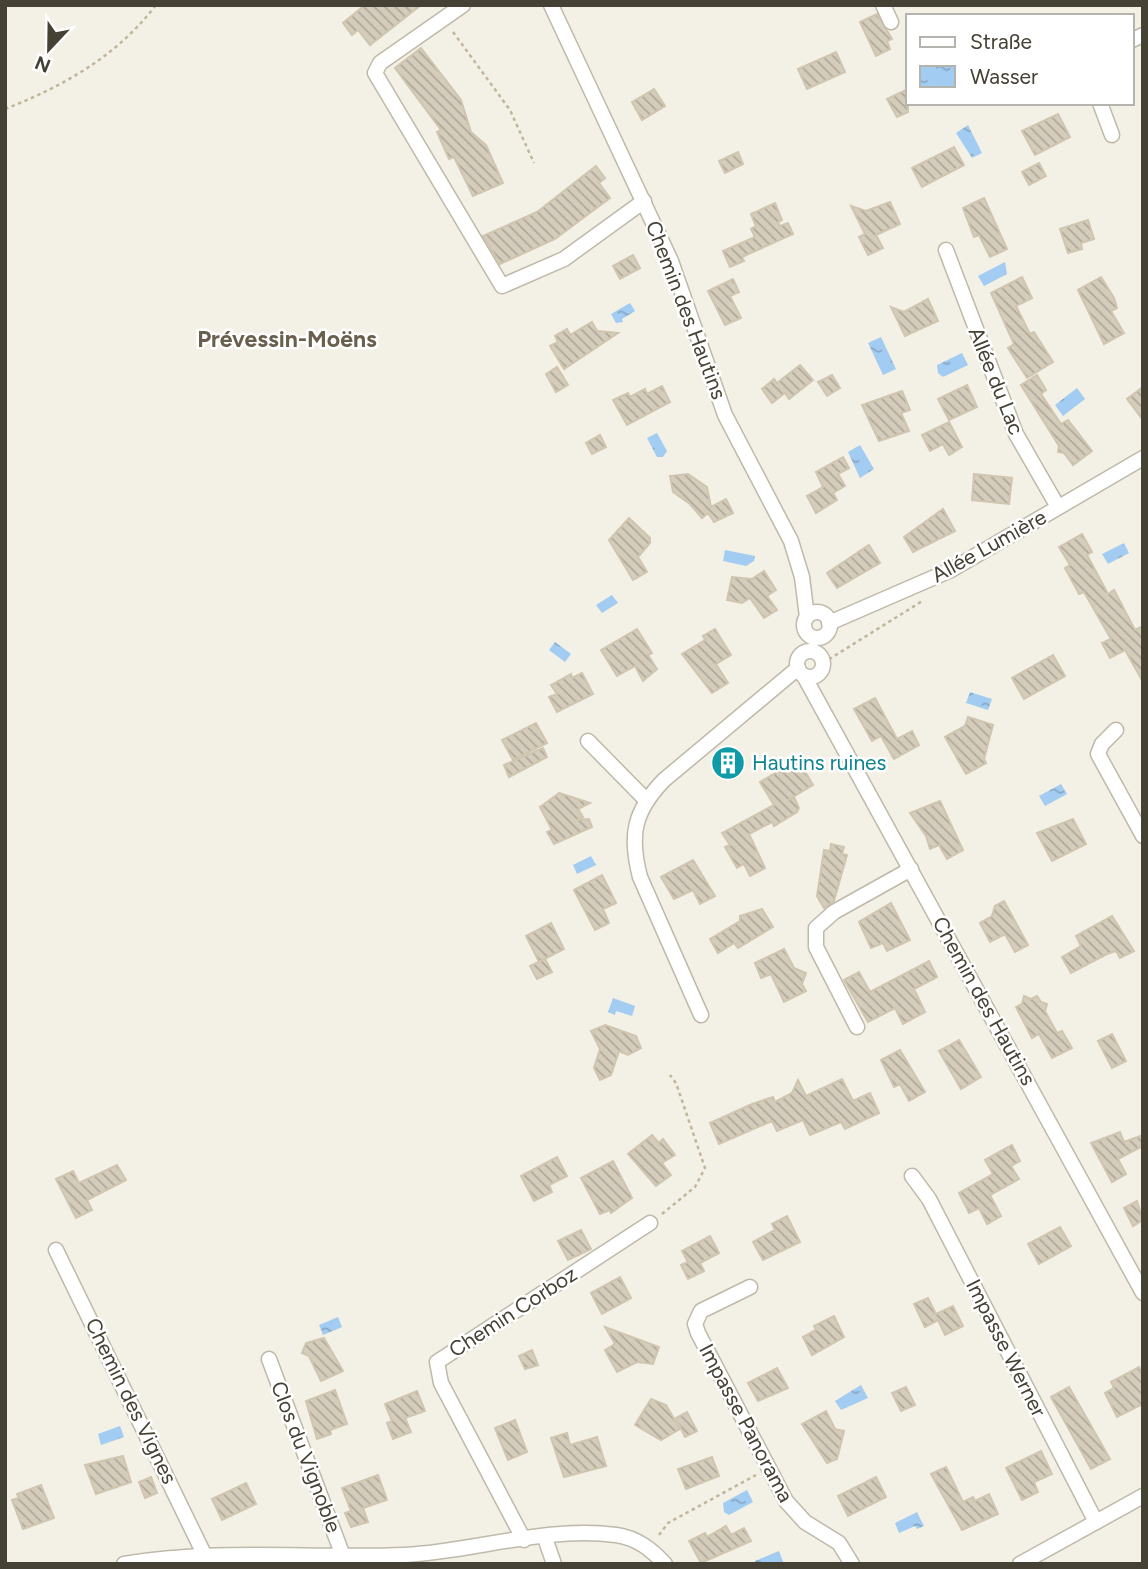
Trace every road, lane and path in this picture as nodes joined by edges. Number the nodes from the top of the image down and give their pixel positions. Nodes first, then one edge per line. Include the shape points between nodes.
1 (156, 5) edge
2 (463, 5) edge
3 (551, 5) edge
4 (883, 5) edge
5 (441, 18) junction
6 (891, 22) dead end
7 (1101, 105) edge
8 (5, 109) edge
9 (1112, 135) dead end
10 (534, 163) dead end
11 (644, 201) junction
12 (946, 250) dead end
13 (1143, 458) edge
14 (1058, 507) junction
15 (802, 577) junction
16 (930, 596) dead end
17 (807, 617) junction
18 (826, 623) junction
19 (807, 634) junction
20 (811, 665) junction
21 (1116, 730) dead end
22 (588, 741) dead end
23 (646, 800) junction
24 (1143, 836) edge
25 (911, 869) junction
26 (701, 1015) dead end
27 (857, 1027) dead end
28 (670, 1075) dead end
29 (912, 1176) dead end
30 (650, 1223) joint
31 (56, 1250) dead end
32 (750, 1287) dead end
33 (1143, 1293) edge
34 (269, 1359) dead end
35 (769, 1469) junction
36 (1143, 1496) edge
37 (1096, 1522) junction
38 (545, 1538) junction
39 (524, 1540) junction
40 (652, 1550) junction
41 (204, 1553) junction
42 (343, 1556) junction
43 (409, 1559) edge
44 (323, 1560) edge
45 (124, 1564) edge
46 (554, 1564) edge
47 (666, 1564) edge
48 (852, 1564) edge
49 (1020, 1564) edge

1 - 8 path via 123,44 85,71
2 - 5 street
3 - 11 street, Chemin des Hautins
4 - 6 street
5 - 10 path via 510,110
5 - 11 street via 380,63 375,74 502,286 564,259
7 - 9 street
11 - 15 street, Chemin des Hautins via 679,282 720,402 791,541
12 - 14 street, Allée du Lac via 1016,434
13 - 14 street, Allée Lumière
14 - 18 street, Allée Lumière via 951,570
15 - 17 street, Chemin des Hautins
15 - 18 street, Chemin des Hautins
16 - 20 path
17 - 18 street via 814,613
17 - 19 street, Chemin des Hautins
18 - 19 street via 817,638
18 - 20 street, Chemin des Hautins
19 - 20 street, Chemin des Hautins
20 - 23 street
20 - 25 street, Chemin des Hautins via 825,711
21 - 24 street via 1098,754
22 - 23 street
23 - 26 street via 639,813 634,857
25 - 27 street via 834,912 816,928 816,947
25 - 33 street, Chemin des Hautins
28 - 30 path via 705,1168 695,1187
29 - 37 street, Impasse Werner via 929,1199
30 - 39 street, Chemin Corboz via 437,1362 441,1383
31 - 41 street, Chemin des Vignes
32 - 35 street, Impasse Panorama via 701,1311 695,1324
34 - 42 street, Clos du Vignoble
35 - 40 path via 668,1524
35 - 48 street, Impasse Panorama via 793,1513 839,1543
36 - 37 street
37 - 49 street
38 - 39 street
38 - 40 street via 618,1535
38 - 46 street
39 - 43 street
40 - 47 street
41 - 44 street
41 - 45 street
42 - 43 street
42 - 44 street

